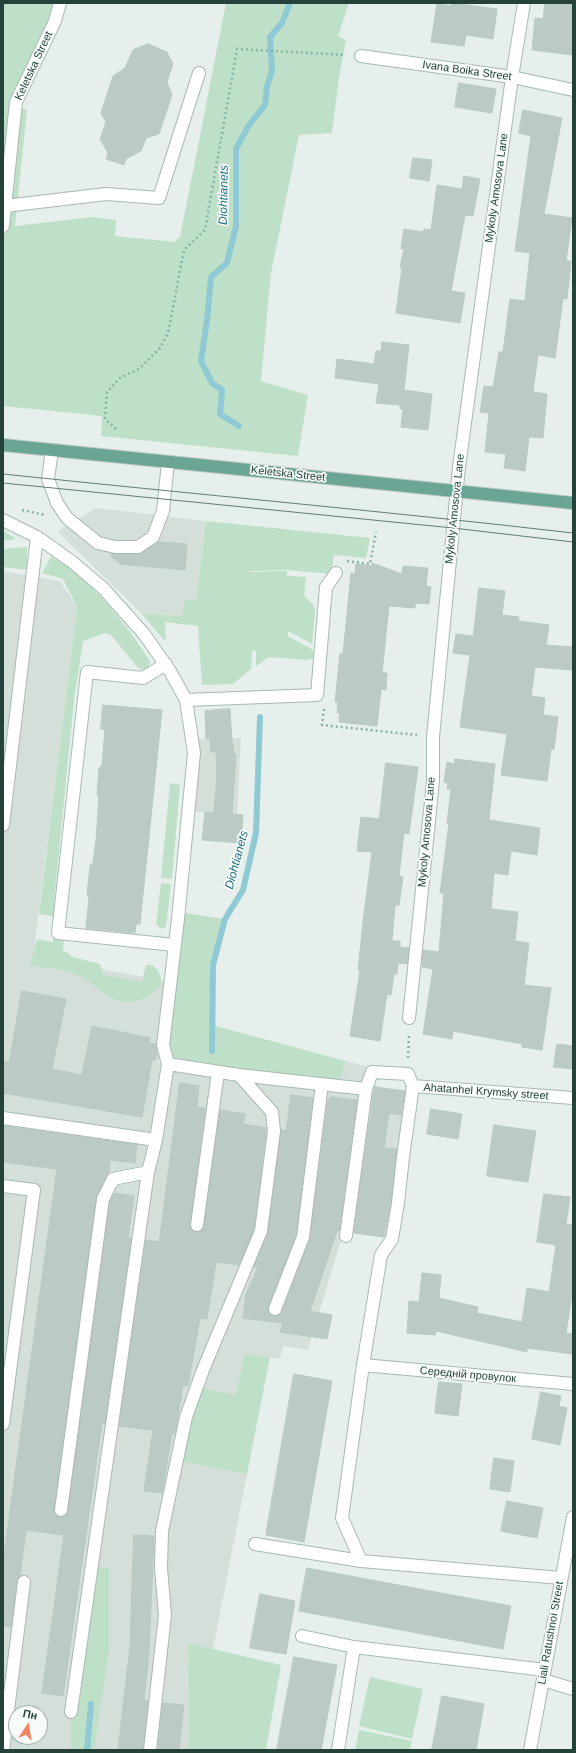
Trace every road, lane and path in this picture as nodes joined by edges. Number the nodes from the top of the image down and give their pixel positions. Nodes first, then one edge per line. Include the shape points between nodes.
1 (60, 3) edge
2 (524, 3) edge
3 (361, 56) joint
4 (199, 73) dead end
5 (512, 77) junction
6 (573, 90) edge
7 (5, 206) junction
8 (3, 226) edge
9 (116, 429) dead end
10 (3, 445) edge
11 (52, 450) junction
12 (168, 462) junction
13 (457, 491) junction
14 (573, 503) edge
15 (20, 509) dead end
16 (67, 518) junction
17 (3, 520) edge
18 (376, 532) dead end
19 (37, 537) junction
20 (344, 560) dead end
21 (336, 573) dead end
22 (166, 664) junction
23 (186, 700) junction
24 (335, 726) dead end
25 (433, 736) junction
26 (3, 825) edge
27 (174, 945) junction
28 (409, 1018) joint
29 (168, 1064) junction
30 (218, 1072) junction
31 (408, 1074) junction
32 (239, 1075) junction
33 (322, 1084) junction
34 (413, 1086) junction
35 (366, 1089) junction
36 (573, 1098) edge
37 (3, 1118) edge
38 (156, 1140) junction
39 (148, 1172) junction
40 (3, 1186) edge
41 (196, 1225) dead end
42 (346, 1236) dead end
43 (275, 1310) dead end
44 (363, 1366) junction
45 (573, 1384) edge
46 (3, 1424) edge
47 (61, 1510) dead end
48 (573, 1517) edge
49 (255, 1544) dead end
50 (361, 1560) junction
51 (561, 1578) junction
52 (24, 1582) dead end
53 (302, 1636) dead end
54 (354, 1647) junction
55 (544, 1675) junction
56 (573, 1689) edge
57 (71, 1712) dead end
58 (3, 1750) edge
59 (150, 1750) edge
60 (338, 1750) edge
61 (530, 1750) edge

1 - 7 street, Keletska Street via 55,21 16,102
2 - 5 street, Mykoly Amosova Lane
3 - 5 street, Ivana Boika Street
3 - 9 path via 237,49 205,230 184,250 168,333 160,348 138,369 120,378 107,392 105,419
4 - 7 street via 159,198 106,194
5 - 6 street, Ivana Boika Street
5 - 13 street, Mykoly Amosova Lane
7 - 8 street, Keletska Street
10 - 11 main road, Keletska Street
11 - 12 main road, Keletska Street
11 - 16 street via 48,479 57,503
12 - 13 main road, Keletska Street
12 - 16 street via 163,511 153,537 138,547 115,547 98,543
13 - 14 main road, Keletska Street
13 - 25 street, Mykoly Amosova Lane
15 - 16 path via 35,514
17 - 19 street
18 - 20 path via 370,564
19 - 22 street via 103,588 144,634
19 - 26 street
21 - 23 street via 326,587 317,695
22 - 23 street
22 - 27 street via 143,678 87,672 58,933
23 - 27 street via 194,753
24 - 25 path
25 - 28 street, Mykoly Amosova Lane via 433,781
27 - 29 street via 163,1045
28 - 31 path
29 - 30 street
29 - 38 street
30 - 32 street
30 - 41 street
31 - 34 street, Ahatanhel Krymsky street
31 - 35 street via 372,1072
32 - 33 street
32 - 59 street via 272,1112 274,1131 261,1231 186,1417 162,1531 161,1568 165,1615
33 - 35 street
33 - 43 street via 303,1237
34 - 36 street, Ahatanhel Krymsky street
34 - 44 street via 392,1239 381,1255
35 - 42 street
37 - 38 street
38 - 39 street
39 - 47 street via 113,1179 103,1199
39 - 57 street
40 - 46 street via 34,1190
44 - 45 street, Середній провулок
44 - 50 street via 342,1518
48 - 51 street, Liali Ratushnoi Street
49 - 50 street
50 - 51 street
51 - 55 street, Liali Ratushnoi Street
52 - 58 street
53 - 54 street
54 - 55 street
54 - 60 street
55 - 56 street
55 - 61 street, Liali Ratushnoi Street

